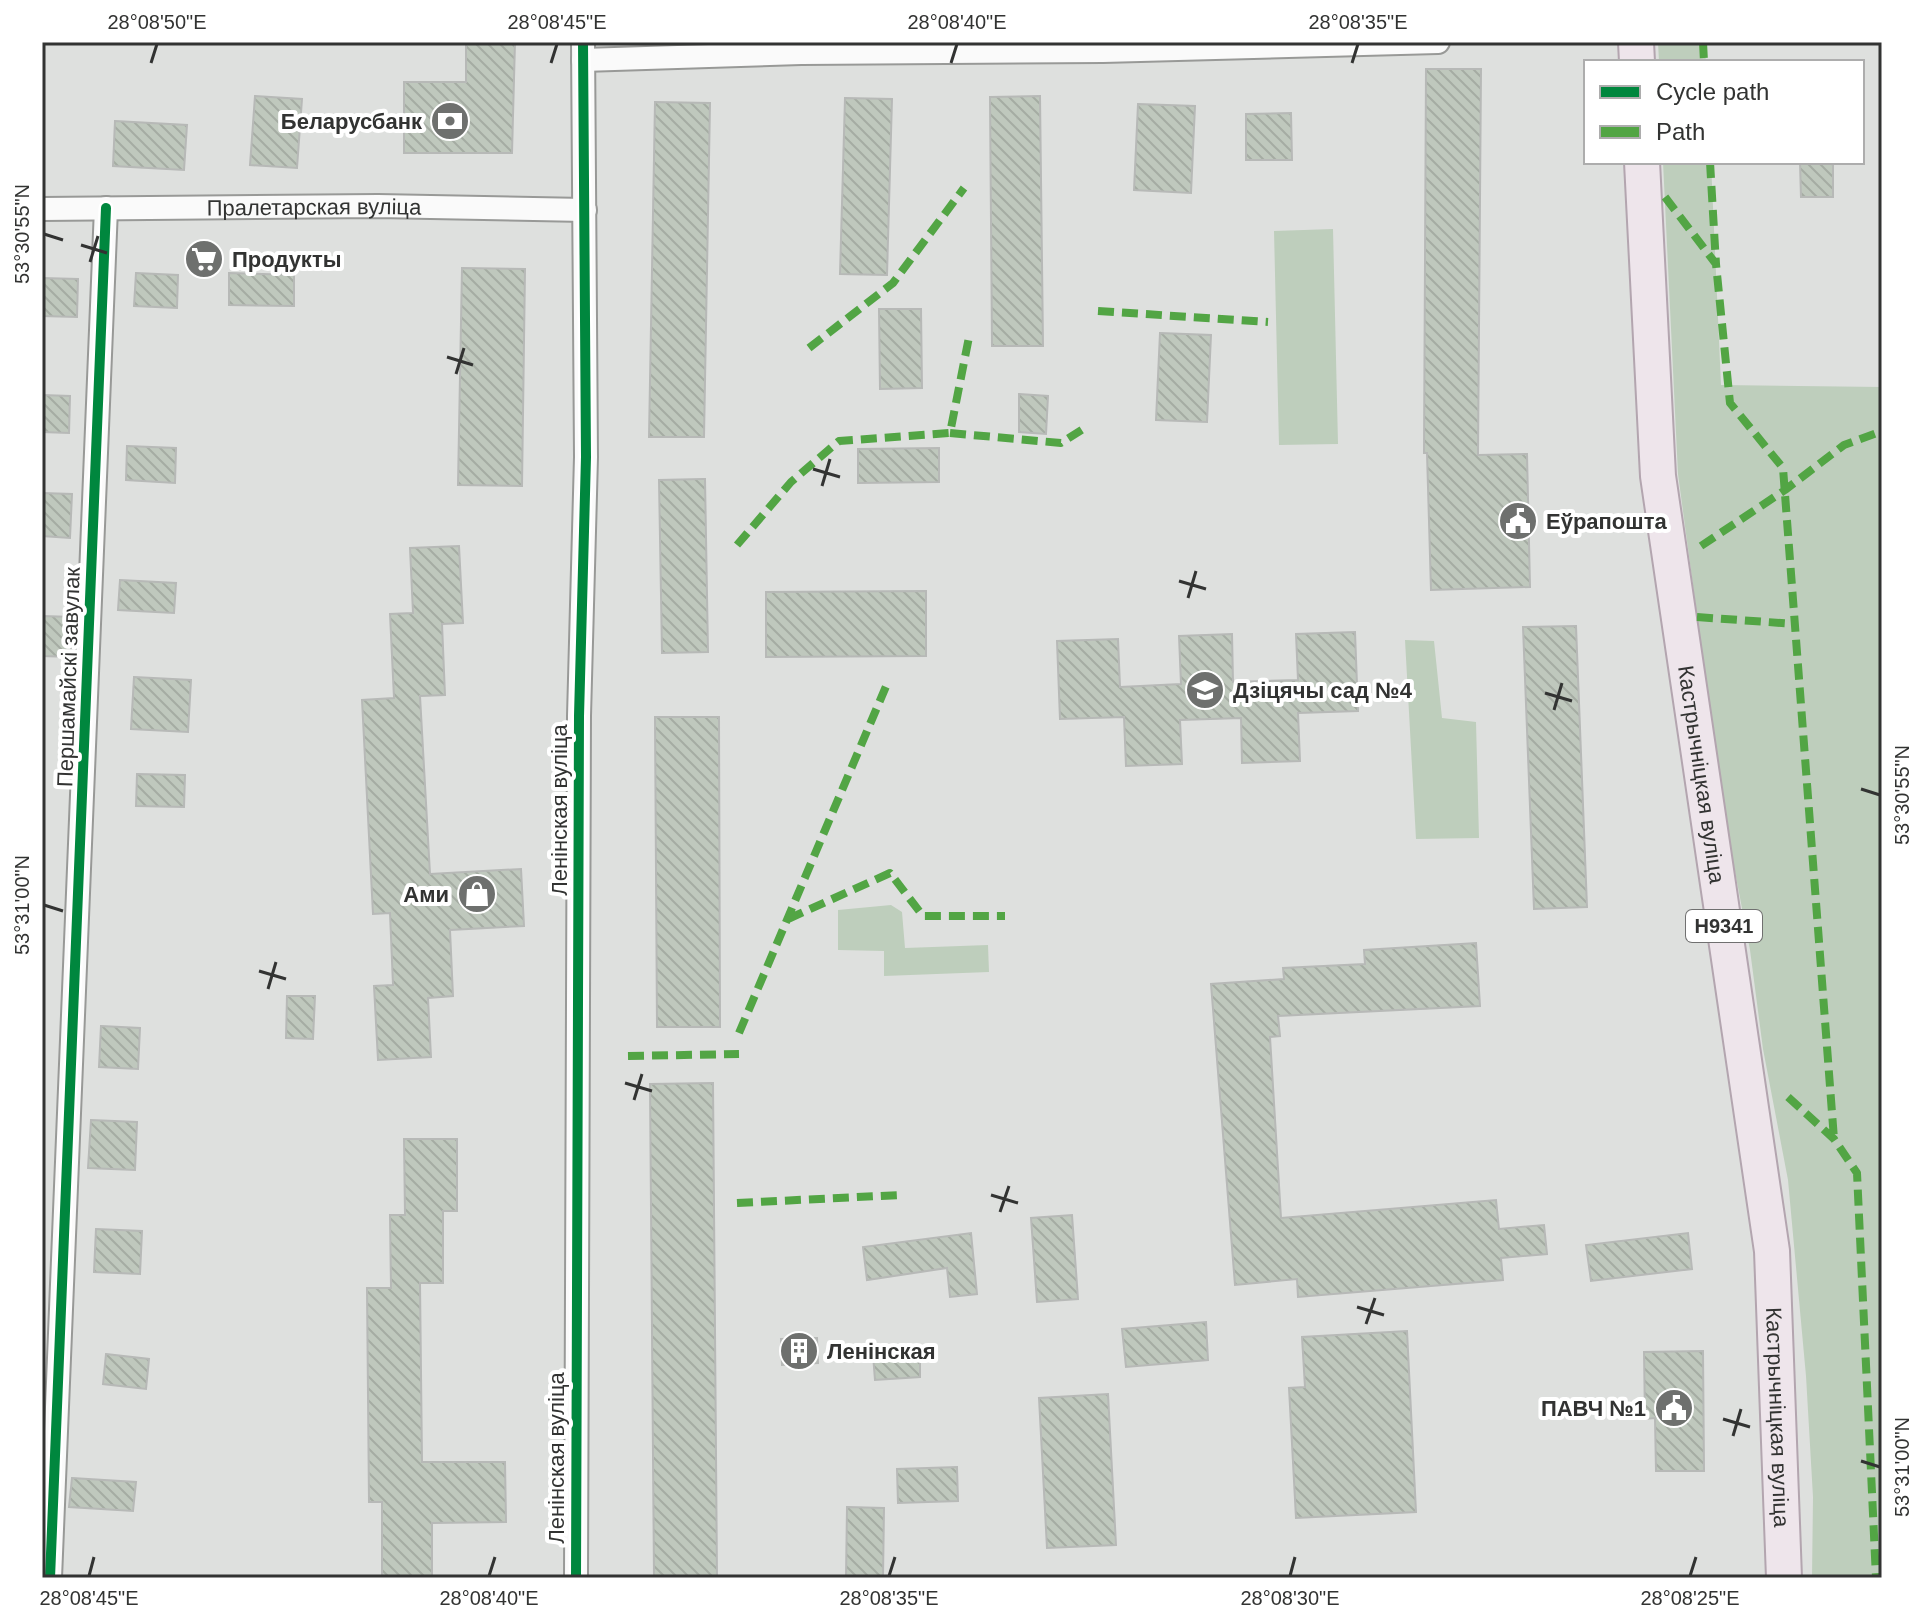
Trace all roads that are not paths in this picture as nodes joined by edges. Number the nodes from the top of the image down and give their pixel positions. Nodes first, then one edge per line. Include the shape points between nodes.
1 (1438, 42) edge
2 (583, 51) edge
3 (1642, 164) edge
4 (106, 208) junction
5 (42, 209) edge
6 (585, 210) junction
7 (50, 1578) edge
8 (576, 1578) edge
9 (1784, 1578) edge

1 - 2 street via 1103,51
2 - 6 street, Ленінская вуліца
3 - 9 main road, Кастрычніцкая вуліца / Н9341 via 1658,476 1772,1251
4 - 5 street, Пралетарская вуліца
4 - 6 street, Пралетарская вуліца
4 - 7 street, Першамайскі завулак
6 - 8 street, Ленінская вуліца

